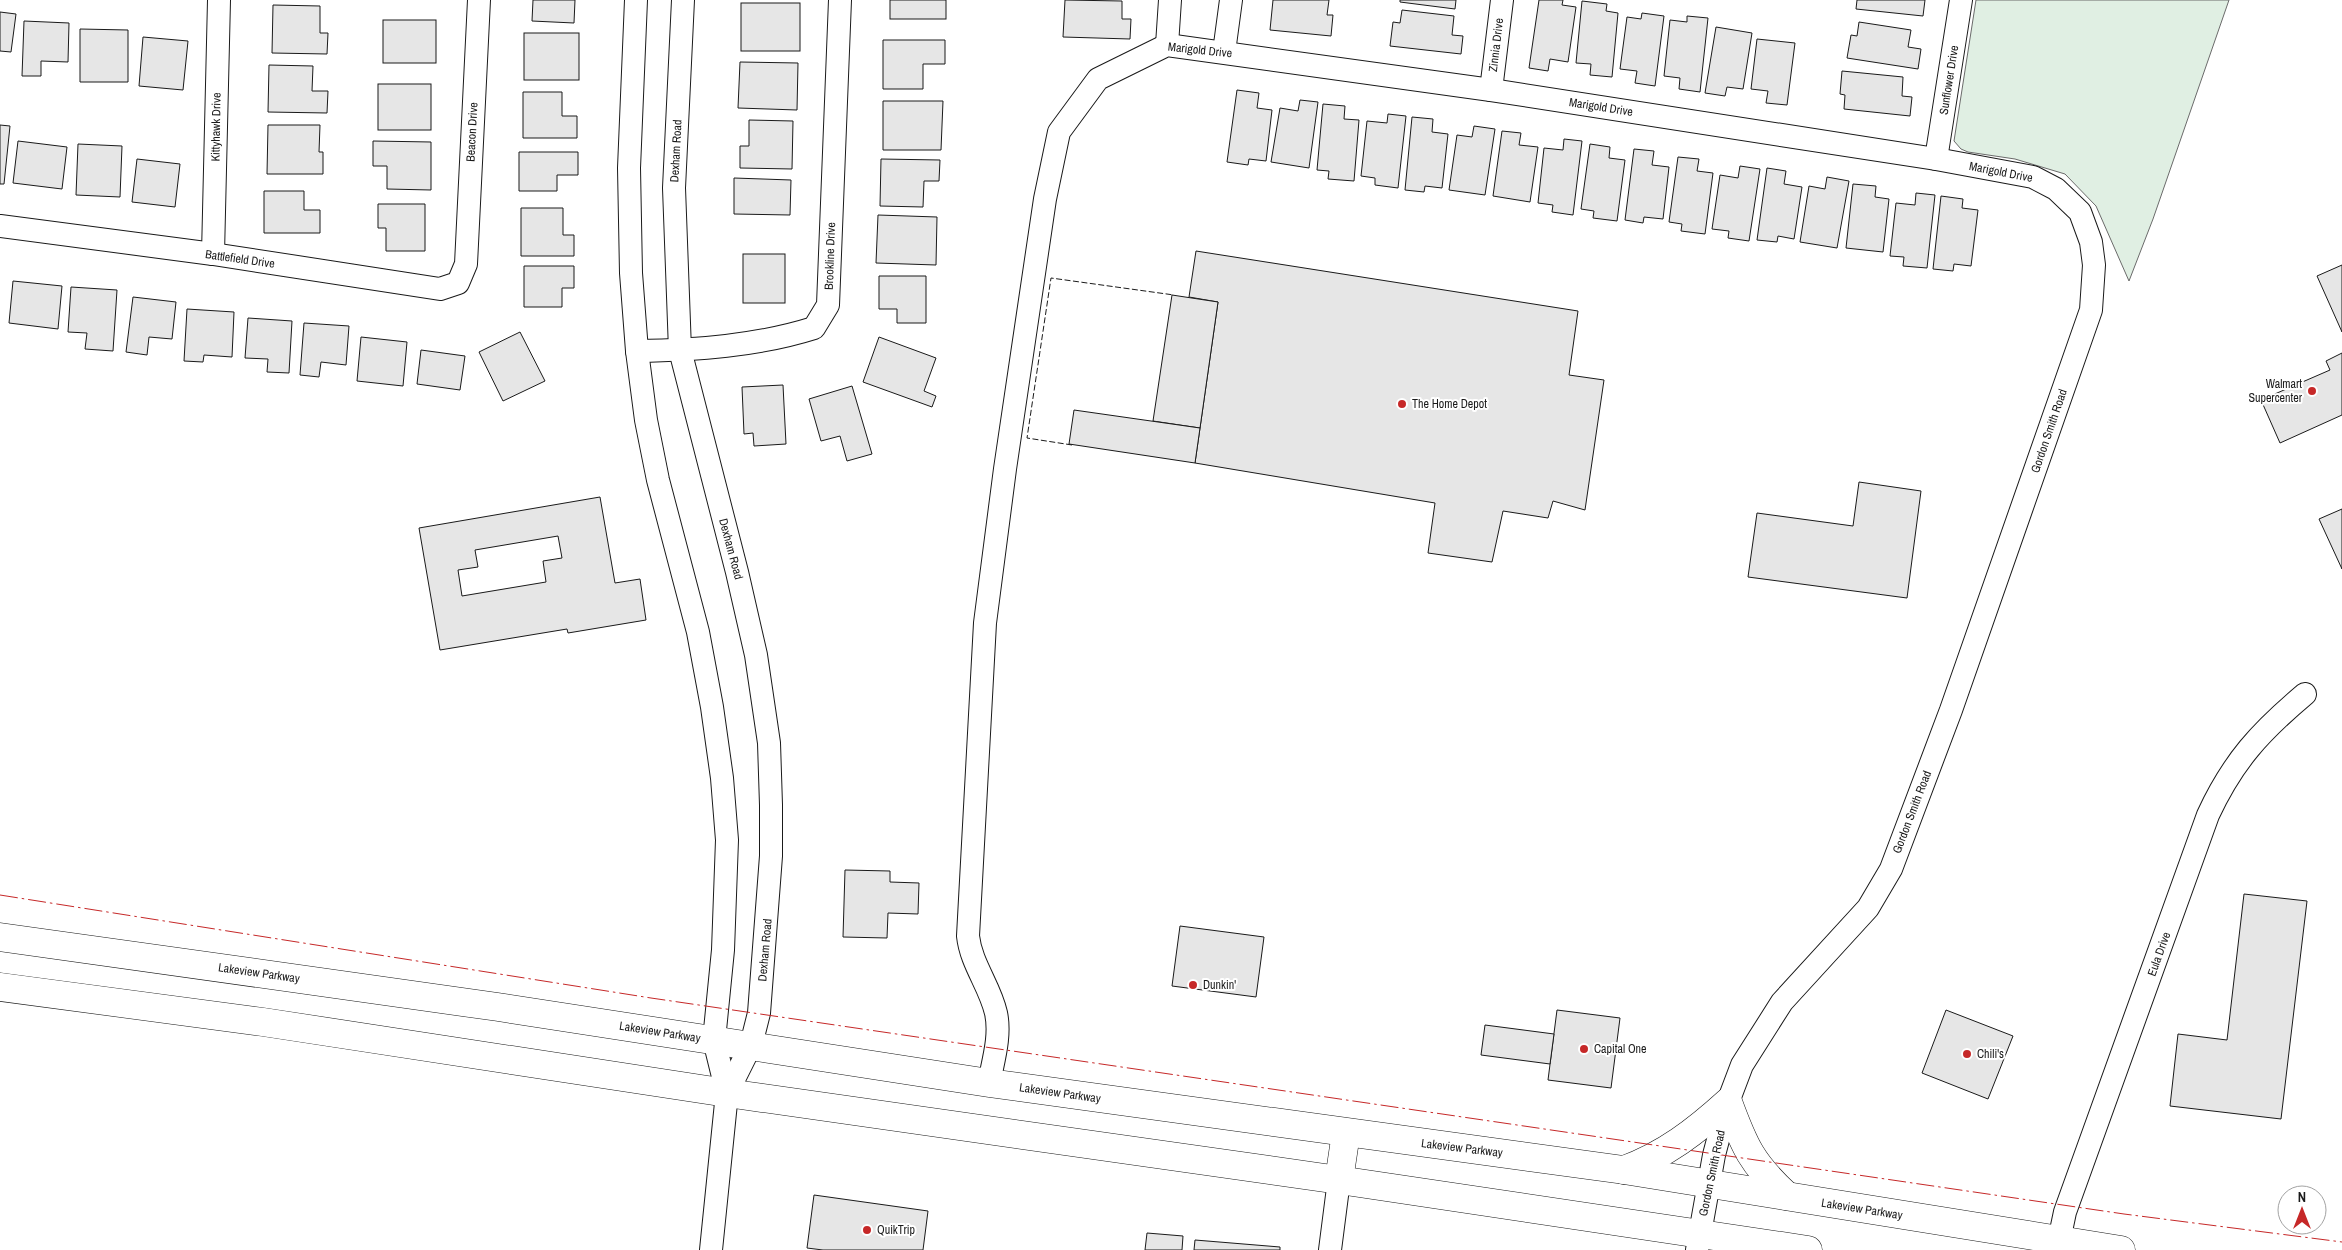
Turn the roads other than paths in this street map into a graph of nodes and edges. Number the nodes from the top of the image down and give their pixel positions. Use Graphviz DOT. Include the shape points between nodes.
graph roads {
  1 [pos="219,0"];
  2 [pos="479,0"];
  3 [pos="636,0"];
  4 [pos="683,0"];
  5 [pos="840,0"];
  6 [pos="1170,0"];
  7 [pos="1231,0"];
  8 [pos="1502,0"];
  9 [pos="1961,0"];
  10 [pos="1167,45"];
  11 [pos="1224,52"];
  12 [pos="1491,90"];
  13 [pos="1936,160"];
  14 [pos="0,226"];
  15 [pos="213,254"];
  16 [pos="466,264"];
  17 [pos="680,350"];
  18 [pos="637,351"];
  19 [pos="2074,360"];
  20 [pos="2305,694"];
  21 [pos="0,937"];
  22 [pos="0,987"];
  23 [pos="714,1040"];
  24 [pos="752,1045"];
  25 [pos="989,1083"];
  26 [pos="727,1093"];
  27 [pos="1728,1102"];
  28 [pos="1346,1133"];
  29 [pos="1624,1170"];
  30 [pos="1339,1180"];
  31 [pos="1708,1183"];
  32 [pos="1787,1196"];
  33 [pos="1698,1241"];
  34 [pos="2057,1245"];
  35 [pos="711,1250"];
  36 [pos="1330,1250"];
  37 [pos="1808,1250"];
  38 [pos="2121,1250"];
  1 -- 15 [label="street, Kittyhawk Drive"];
  2 -- 16 [label="street, Beacon Drive"];
  3 -- 18 [label="street, Dexham Road" via="629,168 630,273"];
  4 -- 17 [label="street, Dexham Road" via="674,188"];
  5 -- 17 [label="street, Brookline Drive" via="828,305 814,328 779,339"];
  6 -- 10 [label="street"];
  7 -- 11 [label="street"];
  8 -- 12 [label="street, Zinnia Drive"];
  9 -- 13 [label="street, Sunflower Drive"];
  10 -- 11 [label="street, Marigold Drive"];
  10 -- 25 [label="street, Marigold Drive" via="1098,79 1059,132 1045,199 984,633 968,936 970,950 996,1014 997,1040"];
  11 -- 12 [label="street, Marigold Drive"];
  12 -- 13 [label="street, Marigold Drive"];
  13 -- 19 [label="street, Marigold Drive" via="2033,177 2056,189 2080,212 2090,242 2094,282 2091,310"];
  14 -- 15 [label="street, Battlefield Drive"];
  15 -- 16 [label="street, Battlefield Drive" via="440,288 458,283"];
  17 -- 18 [label="street, Brookline Drive"];
  17 -- 24 [label="street, Dexham Road" via="738,572 756,655 769,743 771,856 759,1013"];
  18 -- 23 [label="street, Dexham Road" via="658,480 698,632 722,778 727,840 723,950"];
  19 -- 27 [label="street, Gordon Smith Road" via="1957,693 1891,869 1868,908 1782,1002 1742,1065"];
  20 -- 34 [label="street, Eula Drive" via="2260,734 2239,758 2219,790 2065,1212"];
  21 -- 23 [label="main road, Lakeview Parkway"];
  22 -- 26 [label="main road" via="264,1022"];
  23 -- 24 [label="main road, Lakeview Parkway"];
  23 -- 26 [label="street, Dexham Road"];
  24 -- 25 [label="main road, Lakeview Parkway"];
  24 -- 26 [label="street, Dexham Road"];
  25 -- 28 [label="main road, Lakeview Parkway"];
  26 -- 30 [label="main road"];
  26 -- 35 [label="street, Dexham Road"];
  27 -- 29 [label="main road" via="1700,1128 1671,1148 1652,1160"];
  27 -- 31 [label="street, Gordon Smith Road"];
  27 -- 32 [label="main road" via="1741,1138 1754,1161"];
  28 -- 29 [label="main road, Lakeview Parkway"];
  28 -- 30 [label="main road"];
  29 -- 31 [label="main road, Lakeview Parkway"];
  30 -- 33 [label="main road"];
  30 -- 36 [label="street"];
  31 -- 32 [label="main road, Lakeview Parkway"];
  31 -- 33 [label="street, Gordon Smith Road"];
  32 -- 34 [label="main road, Lakeview Parkway"];
  33 -- 37 [label="main road"];
  34 -- 38 [label="main road, Lakeview Parkway"];
}
